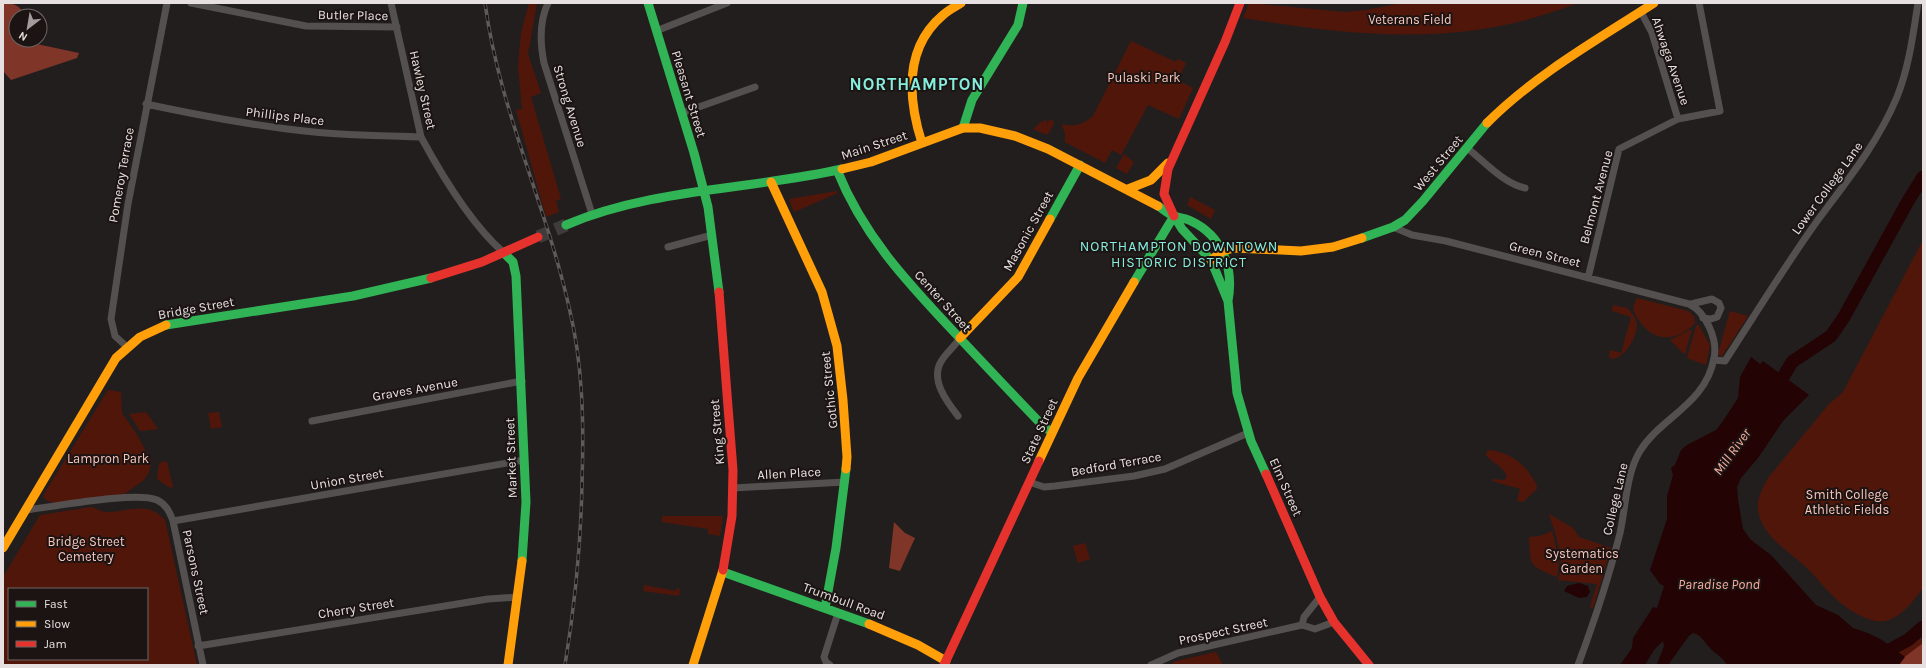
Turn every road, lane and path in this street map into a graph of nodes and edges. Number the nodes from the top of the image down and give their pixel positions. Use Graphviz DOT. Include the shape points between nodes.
graph roads {
  1 [pos="167,3"];
  2 [pos="191,3"];
  3 [pos="391,3"];
  4 [pos="548,3"];
  5 [pos="648,3"];
  6 [pos="727,3"];
  7 [pos="961,3"];
  8 [pos="1023,3"];
  9 [pos="1654,3"];
  10 [pos="1700,3"];
  11 [pos="1918,3"];
  12 [pos="1239,4"];
  13 [pos="1641,12"];
  14 [pos="397,27"];
  15 [pos="656,31"];
  16 [pos="755,87"];
  17 [pos="146,104"];
  18 [pos="682,113"];
  19 [pos="1678,119"];
  20 [pos="963,128"];
  21 [pos="422,137"];
  22 [pos="922,143"];
  23 [pos="1467,148"];
  24 [pos="1173,156"];
  25 [pos="1080,165"];
  26 [pos="837,170"];
  27 [pos="771,182"];
  28 [pos="1526,188"];
  29 [pos="1128,190"];
  30 [pos="705,192"];
  31 [pos="592,214"];
  32 [pos="1174,216"];
  33 [pos="566,225"];
  34 [pos="1393,227"];
  35 [pos="712,235"];
  36 [pos="538,237"];
  37 [pos="668,247"];
  38 [pos="1223,252"];
  39 [pos="504,253"];
  40 [pos="1210,260"];
  41 [pos="1588,278"];
  42 [pos="1228,301"];
  43 [pos="1691,304"];
  44 [pos="1703,318"];
  45 [pos="960,338"];
  46 [pos="127,347"];
  47 [pos="1714,360"];
  48 [pos="522,381"];
  49 [pos="958,416"];
  50 [pos="312,421"];
  51 [pos="1052,432"];
  52 [pos="1248,433"];
  53 [pos="524,460"];
  54 [pos="845,482"];
  55 [pos="1029,482"];
  56 [pos="733,488"];
  57 [pos="26,510"];
  58 [pos="173,521"];
  59 [pos="3,548"];
  60 [pos="723,572"];
  61 [pos="518,596"];
  62 [pos="1320,597"];
  63 [pos="825,608"];
  64 [pos="838,612"];
  65 [pos="1334,622"];
  66 [pos="1302,625"];
  67 [pos="198,646"];
  68 [pos="947,664"];
  69 [pos="203,665"];
  70 [pos="508,665"];
  71 [pos="692,665"];
  72 [pos="830,665"];
  73 [pos="1151,665"];
  74 [pos="1369,665"];
  75 [pos="1578,665"];
  1 -- 17 [label="street, Pomeroy Terrace"];
  2 -- 14 [label="street, Butler Place" via="306,26"];
  3 -- 14 [label="street, Hawley Street"];
  4 -- 31 [label="street, Strong Avenue" via="543,16 540,41 544,63"];
  5 -- 15 [label="main road, Pleasant Street"];
  6 -- 15 [label="street"];
  7 -- 22 [label="main road" via="938,19 924,34 913,62 913,116"];
  8 -- 20 [label="main road" via="1016,28 972,100"];
  9 -- 13 [label="main road, West Street"];
  10 -- 19 [label="street, Belmont Avenue" via="1720,111"];
  11 -- 47 [label="street, Lower College Lane" via="1903,80 1875,140 1859,166 1784,268 1725,361"];
  12 -- 24 [label="main road" via="1225,42"];
  13 -- 19 [label="street, Ahwaga Avenue" via="1652,33"];
  13 -- 23 [label="main road, West Street" via="1552,69 1520,93 1486,124"];
  14 -- 21 [label="street, Hawley Street"];
  15 -- 18 [label="main road, Pleasant Street"];
  16 -- 18 [label="street"];
  17 -- 21 [label="street, Phillips Place" via="229,121 288,129"];
  17 -- 46 [label="street, Pomeroy Terrace" via="111,319 115,336"];
  18 -- 30 [label="main road, Pleasant Street"];
  19 -- 41 [label="street, Belmont Avenue" via="1619,149"];
  20 -- 22 [label="main road, Main Street"];
  20 -- 25 [label="main road, Main Street" via="984,129 1015,137"];
  21 -- 39 [label="street, Hawley Street" via="458,198"];
  22 -- 26 [label="main road, Main Street" via="871,162"];
  23 -- 28 [label="street" via="1506,180 1518,187"];
  23 -- 34 [label="main road, West Street" via="1413,213"];
  24 -- 29 [label="main road" via="1152,181"];
  24 -- 32 [label="main road" via="1164,190"];
  25 -- 29 [label="main road, Main Street"];
  25 -- 45 [label="main road, Masonic Street" via="1018,277"];
  26 -- 27 [label="main road, Main Street"];
  26 -- 45 [label="main road, Center Street" via="843,188 875,241 925,303"];
  27 -- 30 [label="main road, Main Street"];
  27 -- 54 [label="main road, Gothic Street" via="822,292 837,346 846,431"];
  29 -- 32 [label="main road, Main Street"];
  30 -- 31 [label="main road, Main Street" via="628,204"];
  30 -- 35 [label="main road, King Street"];
  31 -- 33 [label="main road, Main Street"];
  32 -- 38 [label="main road, Main Street" via="1188,219 1201,228 1216,240"];
  32 -- 40 [label="main road, Main Street" via="1182,229"];
  32 -- 51 [label="main road, State Street" via="1088,359"];
  34 -- 38 [label="main road, West Street" via="1352,242 1321,248 1280,251 1234,248"];
  34 -- 41 [label="street, Green Street" via="1412,235 1446,241"];
  35 -- 37 [label="street"];
  35 -- 56 [label="main road, King Street"];
  36 -- 39 [label="main road"];
  38 -- 40 [label="main road, West Street"];
  38 -- 42 [label="main road, Elm Street" via="1230,274 1231,289"];
  39 -- 46 [label="main road, Bridge Street" via="463,269 378,291 168,324 146,333"];
  39 -- 48 [label="main road, Market Street" via="513,262 516,276"];
  40 -- 42 [label="main road, Elm Street"];
  41 -- 43 [label="street, Green Street"];
  42 -- 52 [label="main road, Elm Street" via="1237,393"];
  43 -- 44 [label="street"];
  43 -- 44 [label="street, Green Street" via="1712,299 1719,303 1721,308 1717,317"];
  44 -- 47 [label="street" via="1714,342"];
  45 -- 49 [label="street" via="938,369 941,391"];
  45 -- 51 [label="main road, Center Street" via="1044,427"];
  46 -- 57 [label="main road, Bridge Street" via="116,358"];
  47 -- 75 [label="street, College Lane" via="1698,392 1683,409 1648,439 1637,457 1632,469 1613,558"];
  48 -- 50 [label="street, Graves Avenue"];
  48 -- 53 [label="main road, Market Street"];
  51 -- 55 [label="main road, State Street"];
  52 -- 55 [label="street, Bedford Terrace" via="1174,465 1144,474 1044,487"];
  52 -- 62 [label="main road, Elm Street"];
  53 -- 58 [label="street, Union Street"];
  53 -- 61 [label="main road, Market Street" via="526,502"];
  54 -- 56 [label="street, Allen Place"];
  54 -- 63 [label="main road, Gothic Street"];
  55 -- 68 [label="main road, State Street"];
  56 -- 60 [label="main road, King Street" via="732,516"];
  57 -- 58 [label="street, Parsons Street" via="146,497 166,506"];
  57 -- 59 [label="main road, Bridge Street"];
  58 -- 67 [label="street, Parsons Street"];
  60 -- 63 [label="main road, Trumbull Road"];
  60 -- 71 [label="main road, King Street"];
  61 -- 67 [label="street, Cherry Street"];
  61 -- 70 [label="main road, Market Street"];
  62 -- 65 [label="main road, Elm Street"];
  62 -- 66 [label="street" via="1304,617"];
  63 -- 64 [label="main road, Trumbull Road"];
  64 -- 68 [label="main road, Trumbull Road" via="900,636"];
  64 -- 72 [label="street" via="824,657"];
  65 -- 66 [label="street, Prospect Street" via="1315,629"];
  65 -- 74 [label="main road, Elm Street"];
  66 -- 73 [label="street, Prospect Street" via="1178,653"];
  67 -- 69 [label="street, Parsons Street"];
}
